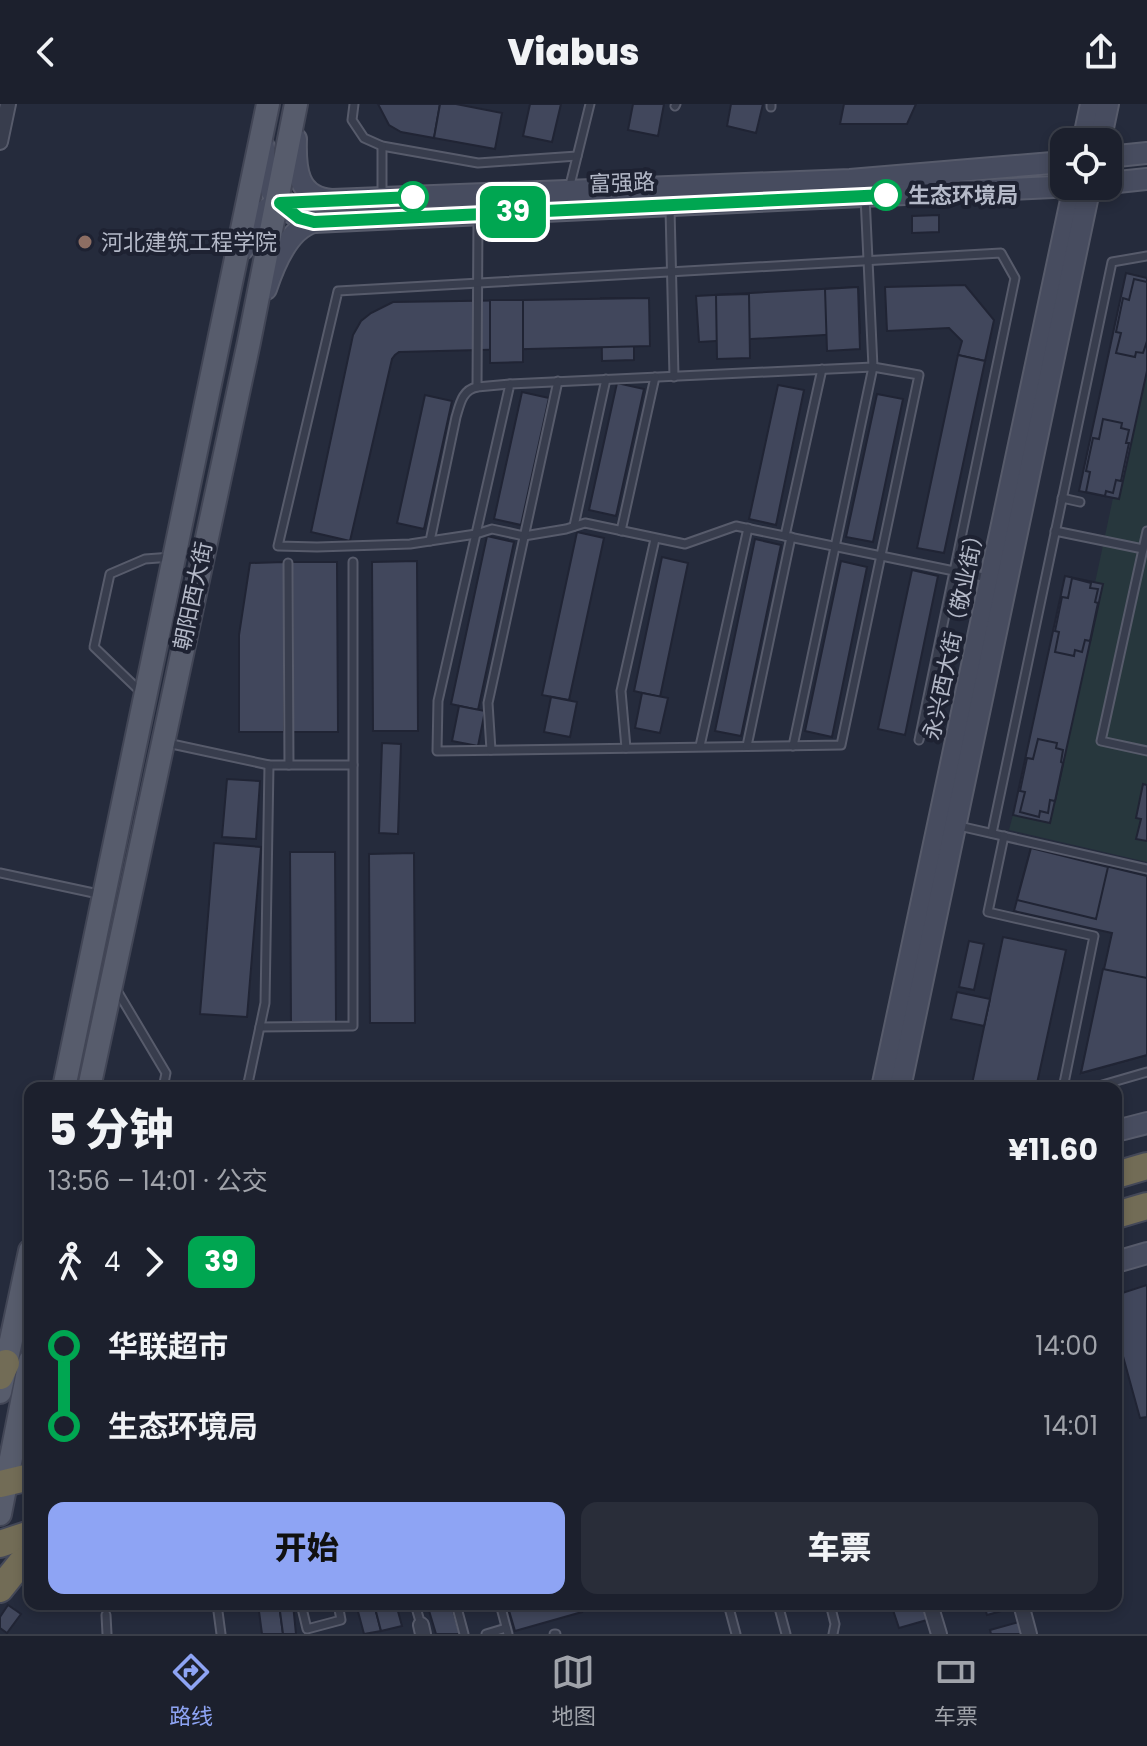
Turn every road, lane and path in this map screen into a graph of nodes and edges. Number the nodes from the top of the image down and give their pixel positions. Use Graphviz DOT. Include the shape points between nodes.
graph roads {
  1 [pos="8,104"];
  2 [pos="297,104"];
  3 [pos="354,104"];
  4 [pos="590,104"];
  5 [pos="1091,104"];
  6 [pos="1108,104"];
  7 [pos="267,109"];
  8 [pos="1086,128"];
  9 [pos="1103,128"];
  10 [pos="0,142"];
  11 [pos="382,146"];
  12 [pos="1147,153"];
  13 [pos="577,156"];
  14 [pos="1122,156"];
  15 [pos="1050,163"];
  16 [pos="1147,179"];
  17 [pos="1122,182"];
  18 [pos="1050,187"];
  19 [pos="568,192"];
  20 [pos="865,196"];
  21 [pos="382,198"];
  22 [pos="317,199"];
  23 [pos="1071,200"];
  24 [pos="1087,200"];
  25 [pos="279,202"];
  26 [pos="670,205"];
  27 [pos="478,213"];
  28 [pos="314,222"];
  29 [pos="1147,256"];
  30 [pos="868,259"];
  31 [pos="235,265"];
  32 [pos="671,274"];
  33 [pos="478,284"];
  34 [pos="249,342"];
  35 [pos="873,367"];
  36 [pos="822,369"];
  37 [pos="655,377"];
  38 [pos="674,377"];
  39 [pos="606,379"];
  40 [pos="558,381"];
  41 [pos="510,384"];
  42 [pos="477,387"];
  43 [pos="1062,498"];
  44 [pos="1080,502"];
  45 [pos="574,526"];
  46 [pos="748,528"];
  47 [pos="621,531"];
  48 [pos="1055,531"];
  49 [pos="1147,531"];
  50 [pos="476,534"];
  51 [pos="524,536"];
  52 [pos="788,536"];
  53 [pos="655,539"];
  54 [pos="430,541"];
  55 [pos="835,546"];
  56 [pos="1143,549"];
  57 [pos="881,555"];
  58 [pos="174,557"];
  59 [pos="353,562"];
  60 [pos="288,563"];
  61 [pos="955,571"];
  62 [pos="990,578"];
  63 [pos="145,697"];
  64 [pos="919,740"];
  65 [pos="161,742"];
  66 [pos="700,746"];
  67 [pos="747,746"];
  68 [pos="793,746"];
  69 [pos="626,748"];
  70 [pos="491,750"];
  71 [pos="1147,751"];
  72 [pos="269,765"];
  73 [pos="289,765"];
  74 [pos="353,765"];
  75 [pos="957,825"];
  76 [pos="992,833"];
  77 [pos="1004,836"];
  78 [pos="1147,869"];
  79 [pos="0,873"];
  80 [pos="105,895"];
  81 [pos="112,982"];
  82 [pos="260,1027"];
  83 [pos="1147,1072"];
  84 [pos="65,1082"];
  85 [pos="90,1082"];
  86 [pos="164,1082"];
  87 [pos="248,1082"];
  88 [pos="883,1082"];
  89 [pos="901,1082"];
  90 [pos="1064,1082"];
  91 [pos="1113,1082"];
  92 [pos="1147,1123"];
  93 [pos="1122,1129"];
  94 [pos="1147,1166"];
  95 [pos="1122,1173"];
  96 [pos="1147,1206"];
  97 [pos="1122,1213"];
  98 [pos="1147,1253"];
  99 [pos="1122,1260"];
  100 [pos="24,1284"];
  101 [pos="9,1365"];
  102 [pos="0,1392"];
  103 [pos="12,1481"];
  104 [pos="0,1514"];
  105 [pos="24,1536"];
  106 [pos="0,1544"];
  107 [pos="218,1610"];
  108 [pos="302,1610"];
  109 [pos="339,1610"];
  110 [pos="458,1610"];
  111 [pos="502,1610"];
  112 [pos="730,1610"];
  113 [pos="780,1610"];
  114 [pos="832,1610"];
  115 [pos="932,1610"];
  116 [pos="1023,1610"];
  117 [pos="106,1615"];
  118 [pos="507,1631"];
  119 [pos="107,1634"];
  120 [pos="221,1634"];
  121 [pos="464,1634"];
  122 [pos="486,1634"];
  123 [pos="736,1634"];
  124 [pos="786,1634"];
  125 [pos="833,1634"];
  126 [pos="939,1634"];
  127 [pos="1029,1634"];
  1 -- 10 [label="street"];
  2 -- 22 [label="main road" via="295,159 305,188"];
  2 -- 25 [label="main road, 朝阳西大街"];
  3 -- 11 [label="lane" via="352,120 364,138"];
  4 -- 13 [label="lane"];
  5 -- 8 [label="main road"];
  6 -- 9 [label="main road"];
  7 -- 25 [label="main road" via="264,172"];
  7 -- 31 [label="main road, 朝阳西大街"];
  11 -- 13 [label="lane" via="478,163"];
  11 -- 21 [label="lane"];
  12 -- 14 [label="main road"];
  13 -- 19 [label="lane"];
  15 -- 19 [label="main road, 富强路" via="850,180"];
  16 -- 17 [label="main road"];
  18 -- 20 [label="main road, 富强路"];
  19 -- 21 [label="main road, 富强路"];
  20 -- 26 [label="main road, 富强路"];
  20 -- 30 [label="lane"];
  21 -- 22 [label="main road, 富强路"];
  22 -- 25 [label="main road, 富强路"];
  23 -- 62 [label="main road, 永兴西大街（敬业街）"];
  24 -- 75 [label="main road, 永兴西大街（敬业街）"];
  25 -- 28 [label="main road"];
  25 -- 31 [label="main road" via="255,224"];
  25 -- 34 [label="main road, 朝阳西大街"];
  26 -- 27 [label="main road, 富强路"];
  26 -- 32 [label="lane"];
  27 -- 28 [label="main road, 富强路"];
  27 -- 33 [label="lane"];
  28 -- 34 [label="main road" via="300,228 272,271"];
  29 -- 43 [label="lane" via="1112,262"];
  30 -- 32 [label="lane"];
  30 -- 35 [label="lane"];
  30 -- 61 [label="lane" via="1001,253 1015,278"];
  31 -- 58 [label="main road, 朝阳西大街"];
  32 -- 33 [label="lane"];
  32 -- 38 [label="lane"];
  33 -- 42 [label="lane"];
  33 -- 54 [label="lane" via="338,291 278,546"];
  34 -- 65 [label="main road, 朝阳西大街"];
  35 -- 36 [label="lane"];
  35 -- 55 [label="lane"];
  35 -- 57 [label="lane" via="919,375"];
  36 -- 38 [label="lane"];
  36 -- 52 [label="lane"];
  37 -- 38 [label="lane"];
  37 -- 39 [label="lane"];
  37 -- 47 [label="lane"];
  39 -- 40 [label="lane"];
  39 -- 45 [label="lane"];
  40 -- 41 [label="lane"];
  40 -- 51 [label="lane"];
  41 -- 42 [label="lane"];
  41 -- 50 [label="lane"];
  42 -- 54 [label="lane" via="462,397"];
  43 -- 44 [label="lane"];
  43 -- 48 [label="lane"];
  45 -- 47 [label="lane" via="585,523"];
  45 -- 51 [label="lane"];
  46 -- 52 [label="lane"];
  46 -- 53 [label="lane" via="736,526 685,544"];
  46 -- 66 [label="lane"];
  47 -- 53 [label="lane"];
  48 -- 56 [label="lane"];
  48 -- 76 [label="lane"];
  49 -- 56 [label="lane"];
  50 -- 51 [label="lane" via="492,529"];
  50 -- 54 [label="lane"];
  50 -- 70 [label="lane" via="438,701 437,751"];
  51 -- 70 [label="lane" via="488,703"];
  52 -- 55 [label="lane"];
  52 -- 67 [label="lane"];
  53 -- 69 [label="lane" via="621,691"];
  55 -- 57 [label="lane"];
  55 -- 68 [label="lane"];
  56 -- 71 [label="lane" via="1101,741"];
  57 -- 61 [label="lane"];
  57 -- 68 [label="lane" via="841,745"];
  58 -- 63 [label="main road, 朝阳西大街"];
  58 -- 63 [label="lane" via="145,559 110,574 94,647"];
  59 -- 74 [label="lane"];
  60 -- 73 [label="lane"];
  61 -- 62 [label="lane"];
  61 -- 64 [label="lane"];
  62 -- 88 [label="main road, 永兴西大街（敬业街）"];
  63 -- 80 [label="main road, 朝阳西大街"];
  65 -- 72 [label="lane"];
  65 -- 81 [label="main road, 朝阳西大街"];
  66 -- 67 [label="lane"];
  66 -- 69 [label="lane"];
  67 -- 68 [label="lane"];
  69 -- 70 [label="lane"];
  72 -- 73 [label="lane"];
  72 -- 82 [label="lane" via="265,1003"];
  73 -- 74 [label="lane"];
  74 -- 82 [label="lane" via="353,1026"];
  75 -- 76 [label="lane"];
  75 -- 89 [label="main road, 永兴西大街（敬业街）"];
  76 -- 77 [label="lane"];
  77 -- 78 [label="lane"];
  77 -- 90 [label="lane" via="988,912 1094,936"];
  79 -- 80 [label="lane"];
  80 -- 84 [label="main road, 朝阳西大街"];
  81 -- 85 [label="main road, 朝阳西大街"];
  81 -- 86 [label="lane" via="166,1073"];
  82 -- 87 [label="lane"];
  83 -- 91 [label="lane"];
  92 -- 93 [label="main road"];
  94 -- 95 [label="highway"];
  96 -- 97 [label="highway"];
  98 -- 99 [label="main road"];
  100 -- 101 [label="main road"];
  101 -- 102 [label="main road"];
  101 -- 103 [label="main road"];
  103 -- 104 [label="main road"];
  105 -- 106 [label="highway"];
  107 -- 120 [label="lane"];
  108 -- 109 [label="lane" via="307,1629 341,1620"];
  110 -- 121 [label="lane"];
  111 -- 118 [label="lane"];
  112 -- 123 [label="lane"];
  113 -- 124 [label="lane"];
  114 -- 125 [label="lane"];
  115 -- 126 [label="street"];
  116 -- 127 [label="street"];
  117 -- 119 [label="lane"];
  118 -- 122 [label="lane"];
}
